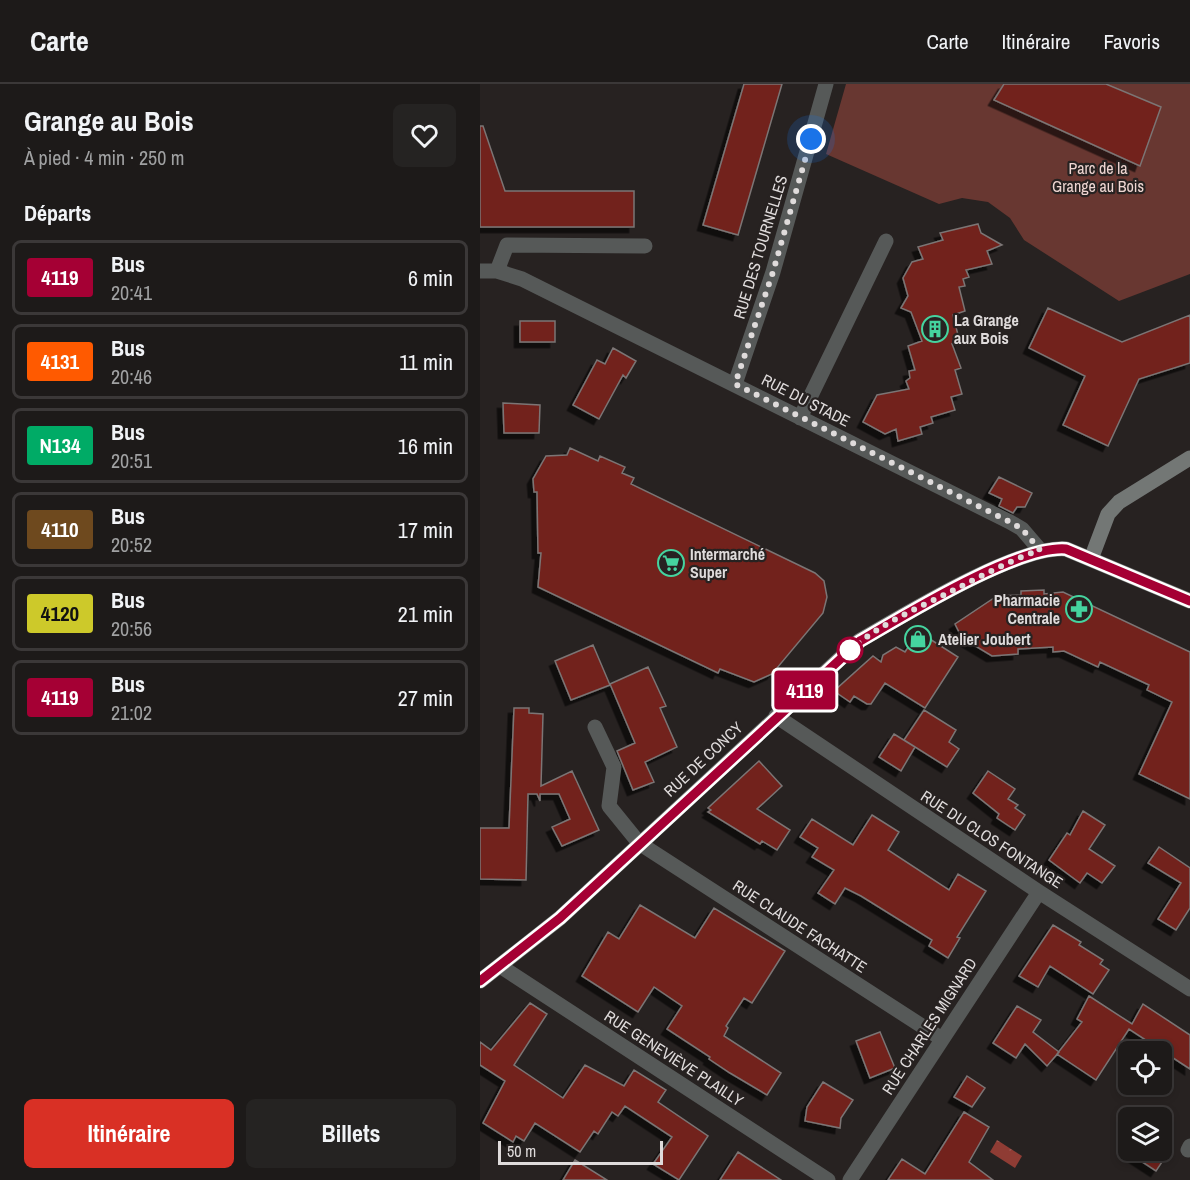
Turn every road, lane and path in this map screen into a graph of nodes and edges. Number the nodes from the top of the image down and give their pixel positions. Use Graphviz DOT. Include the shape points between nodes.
graph roads {
  1 [pos="826,84"];
  2 [pos="886,241"];
  3 [pos="645,246"];
  4 [pos="480,271"];
  5 [pos="496,271"];
  6 [pos="735,384"];
  7 [pos="800,418"];
  8 [pos="1190,458"];
  9 [pos="1040,550"];
  10 [pos="1091,559"];
  11 [pos="1190,602"];
  12 [pos="776,716"];
  13 [pos="595,727"];
  14 [pos="639,843"];
  15 [pos="1039,892"];
  16 [pos="500,966"];
  17 [pos="480,981"];
  18 [pos="1190,989"];
  19 [pos="942,1039"];
  20 [pos="828,1180"];
  21 [pos="850,1180"];
  1 -- 6 [label="street, RUE DES TOURNELLES" via="773,272"];
  2 -- 7 [label="street"];
  3 -- 5 [label="street" via="507,245"];
  4 -- 5 [label="street, RUE DU STADE"];
  5 -- 6 [label="street, RUE DU STADE" via="522,279"];
  6 -- 7 [label="street, RUE DU STADE"];
  7 -- 9 [label="street, RUE DU STADE" via="1016,525"];
  8 -- 10 [label="street" via="1113,508"];
  9 -- 10 [label="street, RUE DE CONCY" via="1066,549"];
  9 -- 12 [label="street, RUE DE CONCY" via="1011,561 860,641"];
  10 -- 11 [label="street"];
  12 -- 14 [label="street, RUE DE CONCY"];
  12 -- 15 [label="street, RUE DU CLOS FONTANGE"];
  13 -- 14 [label="street, RUE CLAUDE FACHATTE" via="614,767 609,806"];
  14 -- 16 [label="street, RUE DE CONCY" via="560,918"];
  14 -- 19 [label="street, RUE CLAUDE FACHATTE"];
  15 -- 18 [label="street, RUE DU CLOS FONTANGE"];
  15 -- 19 [label="street, RUE CHARLES MIGNARD"];
  16 -- 17 [label="street, RUE DE CONCY"];
  16 -- 20 [label="street, RUE GENEVIÈVE PLAILLY"];
  19 -- 21 [label="street, RUE CHARLES MIGNARD"];
}
